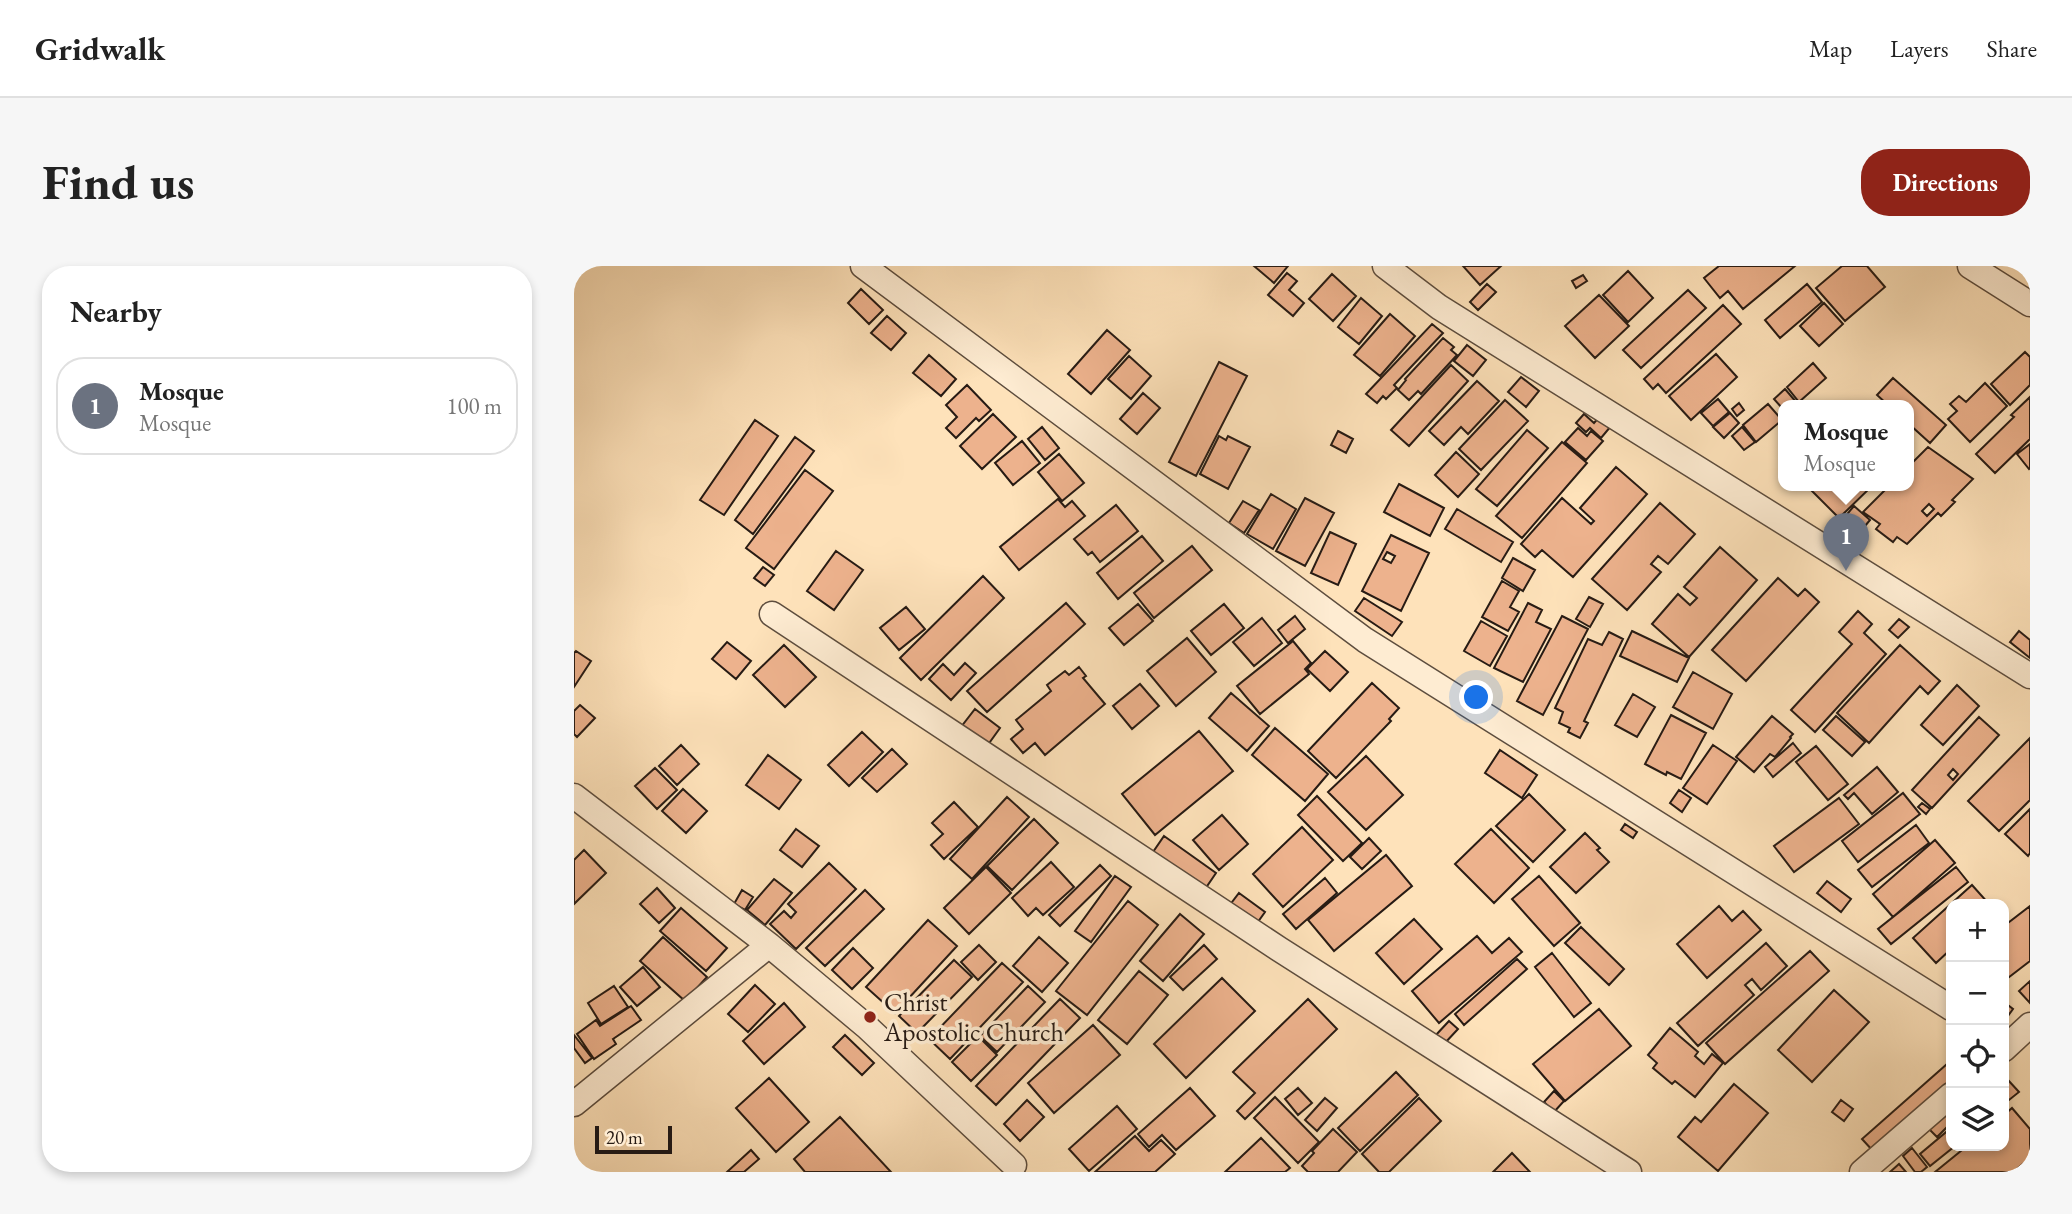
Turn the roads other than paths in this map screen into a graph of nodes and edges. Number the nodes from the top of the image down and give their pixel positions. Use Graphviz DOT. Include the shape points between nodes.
graph roads {
  1 [pos="863,266"];
  2 [pos="1385,266"];
  3 [pos="1970,266"];
  4 [pos="2030,304"];
  5 [pos="772,614"];
  6 [pos="2030,676"];
  7 [pos="574,796"];
  8 [pos="769,945"];
  9 [pos="1946,1005"];
  10 [pos="2030,1025"];
  11 [pos="2012,1048"];
  12 [pos="1946,1098"];
  13 [pos="574,1104"];
  14 [pos="1014,1170"];
  15 [pos="1629,1172"];
  16 [pos="1863,1172"];
  1 -- 9 [label="street" via="1365,640"];
  2 -- 6 [label="street" via="1439,307"];
  3 -- 4 [label="street"];
  5 -- 15 [label="street" via="1279,949"];
  7 -- 8 [label="street"];
  8 -- 13 [label="street"];
  8 -- 14 [label="street" via="867,1027"];
  10 -- 11 [label="street"];
  12 -- 16 [label="street"];
}
